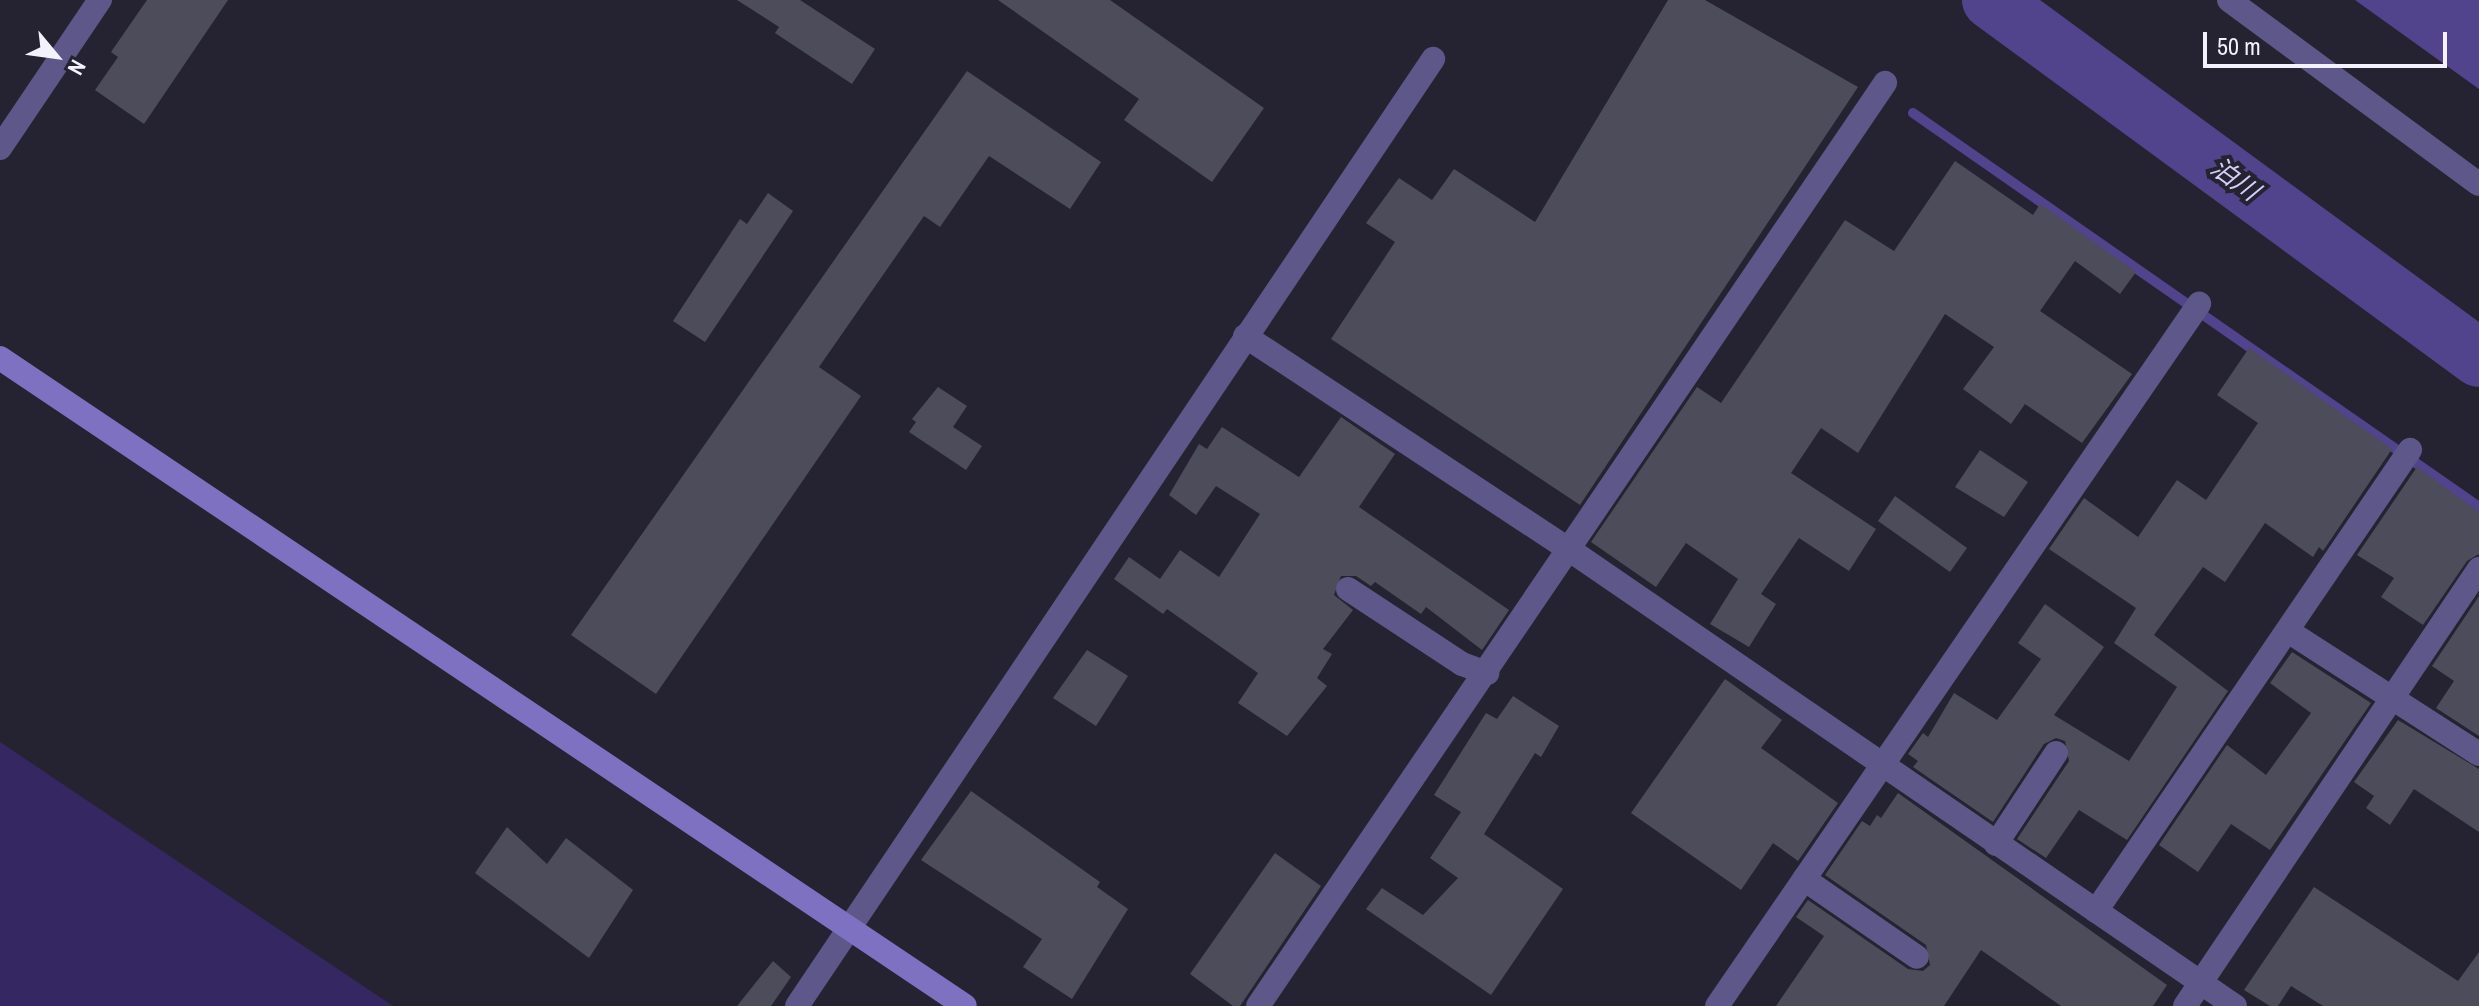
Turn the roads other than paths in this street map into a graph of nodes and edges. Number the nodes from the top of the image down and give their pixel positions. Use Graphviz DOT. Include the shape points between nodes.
graph roads {
  1 [pos="100,0"];
  2 [pos="2229,0"];
  3 [pos="1433,59"];
  4 [pos="1885,83"];
  5 [pos="0,148"];
  6 [pos="2479,184"];
  7 [pos="2199,304"];
  8 [pos="1245,336"];
  9 [pos="0,358"];
  10 [pos="2410,450"];
  11 [pos="1567,548"];
  12 [pos="2479,569"];
  13 [pos="1348,589"];
  14 [pos="2288,631"];
  15 [pos="1487,673"];
  16 [pos="2393,698"];
  17 [pos="2056,753"];
  18 [pos="2479,754"];
  19 [pos="1882,767"];
  20 [pos="1996,844"];
  21 [pos="1804,879"];
  22 [pos="2096,911"];
  23 [pos="849,931"];
  24 [pos="1917,957"];
  25 [pos="2200,983"];
  26 [pos="797,1006"];
  27 [pos="965,1006"];
  28 [pos="1258,1006"];
  29 [pos="1717,1006"];
  30 [pos="2185,1006"];
  31 [pos="2235,1006"];
  1 -- 5 [label="street"];
  2 -- 6 [label="street"];
  3 -- 8 [label="street"];
  4 -- 11 [label="street"];
  7 -- 19 [label="street"];
  8 -- 11 [label="street"];
  8 -- 23 [label="street"];
  9 -- 23 [label="street"];
  10 -- 14 [label="street"];
  11 -- 15 [label="street" via="1559,568"];
  11 -- 19 [label="street"];
  12 -- 16 [label="street"];
  13 -- 15 [label="street" via="1462,664"];
  14 -- 16 [label="street"];
  14 -- 22 [label="street"];
  15 -- 28 [label="street"];
  16 -- 18 [label="street"];
  16 -- 25 [label="street"];
  17 -- 20 [label="street"];
  19 -- 20 [label="street"];
  19 -- 21 [label="street"];
  20 -- 22 [label="street"];
  21 -- 24 [label="street"];
  21 -- 29 [label="street"];
  22 -- 25 [label="street"];
  23 -- 26 [label="street"];
  23 -- 27 [label="street"];
  25 -- 30 [label="street"];
  25 -- 31 [label="street"];
}
